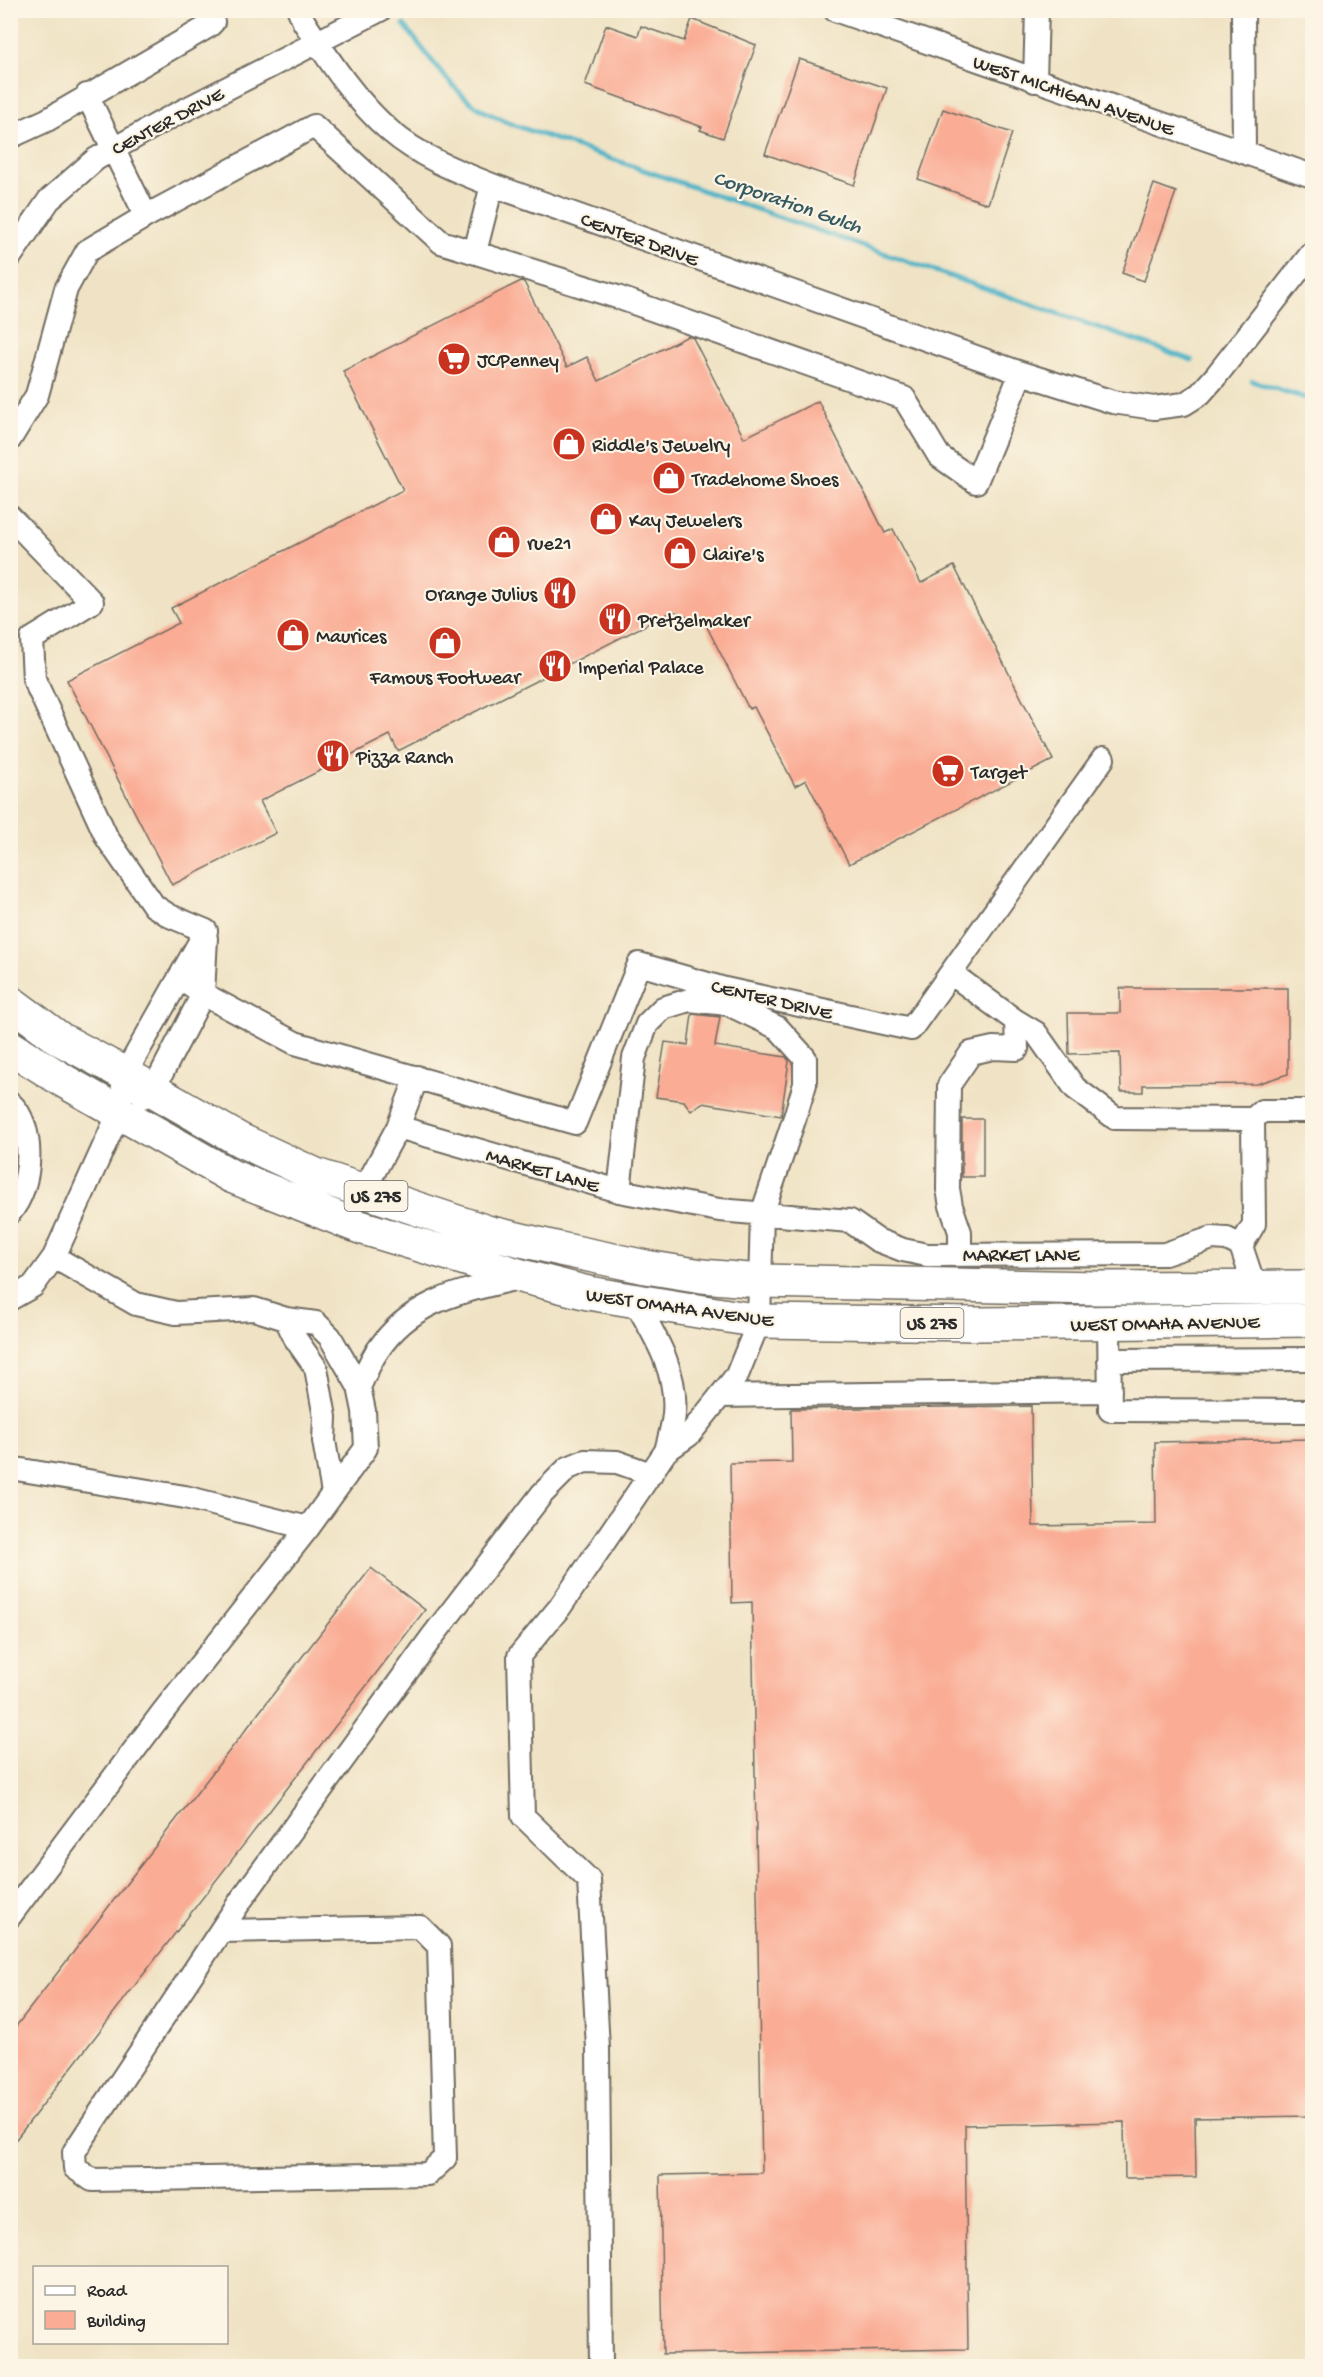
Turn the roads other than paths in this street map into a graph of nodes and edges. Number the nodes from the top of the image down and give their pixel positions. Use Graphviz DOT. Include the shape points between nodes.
graph roads {
  1 [pos="209,10"];
  2 [pos="298,10"];
  3 [pos="380,10"];
  4 [pos="1037,10"];
  5 [pos="1243,10"];
  6 [pos="846,13"];
  7 [pos="317,42"];
  8 [pos="1035,81"];
  9 [pos="87,95"];
  10 [pos="10,137"];
  11 [pos="113,149"];
  12 [pos="1244,152"];
  13 [pos="1312,176"];
  14 [pos="492,185"];
  15 [pos="146,216"];
  16 [pos="475,252"];
  17 [pos="1312,253"];
  18 [pos="10,257"];
  19 [pos="1021,373"];
  20 [pos="10,439"];
  21 [pos="10,517"];
  22 [pos="1103,759"];
  23 [pos="206,931"];
  24 [pos="951,974"];
  25 [pos="179,978"];
  26 [pos="203,994"];
  27 [pos="10,1002"];
  28 [pos="1016,1022"];
  29 [pos="10,1047"];
  30 [pos="125,1074"];
  31 [pos="417,1077"];
  32 [pos="153,1090"];
  33 [pos="10,1103"];
  34 [pos="1312,1111"];
  35 [pos="119,1113"];
  36 [pos="1253,1119"];
  37 [pos="398,1127"];
  38 [pos="619,1191"];
  39 [pos="363,1192"];
  40 [pos="10,1212"];
  41 [pos="762,1214"];
  42 [pos="1241,1246"];
  43 [pos="960,1254"];
  44 [pos="54,1257"];
  45 [pos="525,1277"];
  46 [pos="761,1281"];
  47 [pos="1312,1287"];
  48 [pos="1250,1288"];
  49 [pos="10,1299"];
  50 [pos="635,1301"];
  51 [pos="286,1319"];
  52 [pos="1312,1320"];
  53 [pos="759,1321"];
  54 [pos="1109,1324"];
  55 [pos="1312,1359"];
  56 [pos="1109,1360"];
  57 [pos="359,1387"];
  58 [pos="1110,1391"];
  59 [pos="720,1396"];
  60 [pos="1312,1411"];
  61 [pos="666,1451"];
  62 [pos="10,1468"];
  63 [pos="651,1474"];
  64 [pos="333,1493"];
  65 [pos="308,1528"];
  66 [pos="10,1916"];
  67 [pos="221,1931"];
  68 [pos="601,2367"];
  1 -- 9 [label="street" via="213,22 209,26"];
  2 -- 7 [label="street"];
  3 -- 7 [label="street"];
  4 -- 8 [label="street"];
  5 -- 12 [label="street"];
  6 -- 8 [label="street, WEST MICHIGAN AVENUE"];
  7 -- 11 [label="street, CENTER DRIVE"];
  7 -- 14 [label="street, CENTER DRIVE" via="352,92 390,132 427,157"];
  8 -- 12 [label="street, WEST MICHIGAN AVENUE"];
  9 -- 10 [label="street"];
  9 -- 11 [label="street"];
  11 -- 15 [label="street"];
  11 -- 18 [label="street, CENTER DRIVE" via="49,200"];
  12 -- 13 [label="street, WEST MICHIGAN AVENUE"];
  14 -- 16 [label="street"];
  14 -- 19 [label="street, CENTER DRIVE"];
  15 -- 16 [label="street" via="314,126 441,242"];
  15 -- 20 [label="street" via="87,251 66,289 37,395"];
  16 -- 19 [label="street" via="617,297 904,398 939,456 976,482"];
  17 -- 19 [label="street, CENTER DRIVE" via="1216,376 1200,394 1184,404 1154,408 1113,402"];
  21 -- 23 [label="street" via="92,602 32,639 34,679 107,838 154,906"];
  22 -- 24 [label="street, CENTER DRIVE"];
  23 -- 25 [label="street"];
  23 -- 26 [label="street"];
  24 -- 28 [label="street"];
  24 -- 31 [label="street, CENTER DRIVE" via="911,1029 725,989 639,964 575,1123"];
  25 -- 26 [label="street"];
  25 -- 30 [label="street"];
  26 -- 31 [label="street" via="295,1043"];
  26 -- 32 [label="street"];
  27 -- 30 [label="highway, US 275" via="60,1039"];
  28 -- 36 [label="street" via="1036,1033 1076,1088 1115,1118"];
  28 -- 43 [label="street" via="1017,1049 993,1048 971,1053 949,1085 948,1189 960,1232"];
  29 -- 35 [label="highway, US 275"];
  30 -- 32 [label="highway, WEST OMAHA AVENUE / US 275"];
  30 -- 35 [label="street"];
  31 -- 37 [label="street"];
  32 -- 35 [label="street"];
  32 -- 39 [label="highway, WEST OMAHA AVENUE / US 275" via="240,1140"];
  33 -- 40 [label="street" via="19,1111 26,1128 27,1179"];
  34 -- 36 [label="street" via="1262,1112"];
  35 -- 44 [label="street"];
  35 -- 45 [label="highway, WEST OMAHA AVENUE / US 275" via="231,1176 360,1227"];
  36 -- 42 [label="street" via="1254,1224"];
  37 -- 38 [label="street, MARKET LANE"];
  37 -- 39 [label="street"];
  38 -- 41 [label="street, MARKET LANE"];
  38 -- 41 [label="street" via="634,1058 647,1024 663,1008 689,1000 728,1004 778,1028 805,1058 802,1095"];
  39 -- 46 [label="highway, WEST OMAHA AVENUE / US 275" via="487,1232 560,1249 646,1268"];
  41 -- 43 [label="street, MARKET LANE" via="850,1221 877,1240 903,1250 927,1255"];
  41 -- 46 [label="street"];
  42 -- 43 [label="street, MARKET LANE" via="1227,1239 1212,1238 1165,1254"];
  42 -- 48 [label="street" via="1250,1273"];
  44 -- 49 [label="street" via="33,1286"];
  44 -- 51 [label="street" via="136,1304 176,1312 254,1310"];
  45 -- 50 [label="highway, WEST OMAHA AVENUE / US 275"];
  45 -- 57 [label="street" via="428,1303 398,1327 378,1350"];
  46 -- 48 [label="highway, WEST OMAHA AVENUE / US 275"];
  46 -- 53 [label="street"];
  47 -- 48 [label="highway, WEST OMAHA AVENUE / US 275"];
  50 -- 53 [label="highway, WEST OMAHA AVENUE / US 275"];
  50 -- 61 [label="street" via="659,1341 673,1378 674,1413"];
  51 -- 57 [label="street" via="316,1323 330,1337"];
  51 -- 64 [label="street" via="316,1368"];
  52 -- 54 [label="highway, WEST OMAHA AVENUE / US 275"];
  53 -- 54 [label="highway, WEST OMAHA AVENUE / US 275"];
  53 -- 59 [label="street" via="737,1375"];
  54 -- 56 [label="street"];
  55 -- 56 [label="street"];
  56 -- 58 [label="street"];
  57 -- 64 [label="street" via="366,1449"];
  58 -- 59 [label="street"];
  58 -- 60 [label="street" via="1110,1410"];
  59 -- 61 [label="street" via="689,1435"];
  61 -- 63 [label="street"];
  62 -- 65 [label="street" via="185,1497"];
  63 -- 67 [label="street" via="617,1462 585,1461 568,1468 542,1494 432,1637"];
  63 -- 68 [label="street" via="560,1607 519,1656 523,1816 589,1880 598,2049"];
  64 -- 65 [label="street"];
  65 -- 66 [label="street" via="162,1713"];
  67 -- 67 [label="street" via="74,2152 75,2168 92,2180 428,2174 445,2158 440,1946 420,1927"];
}
